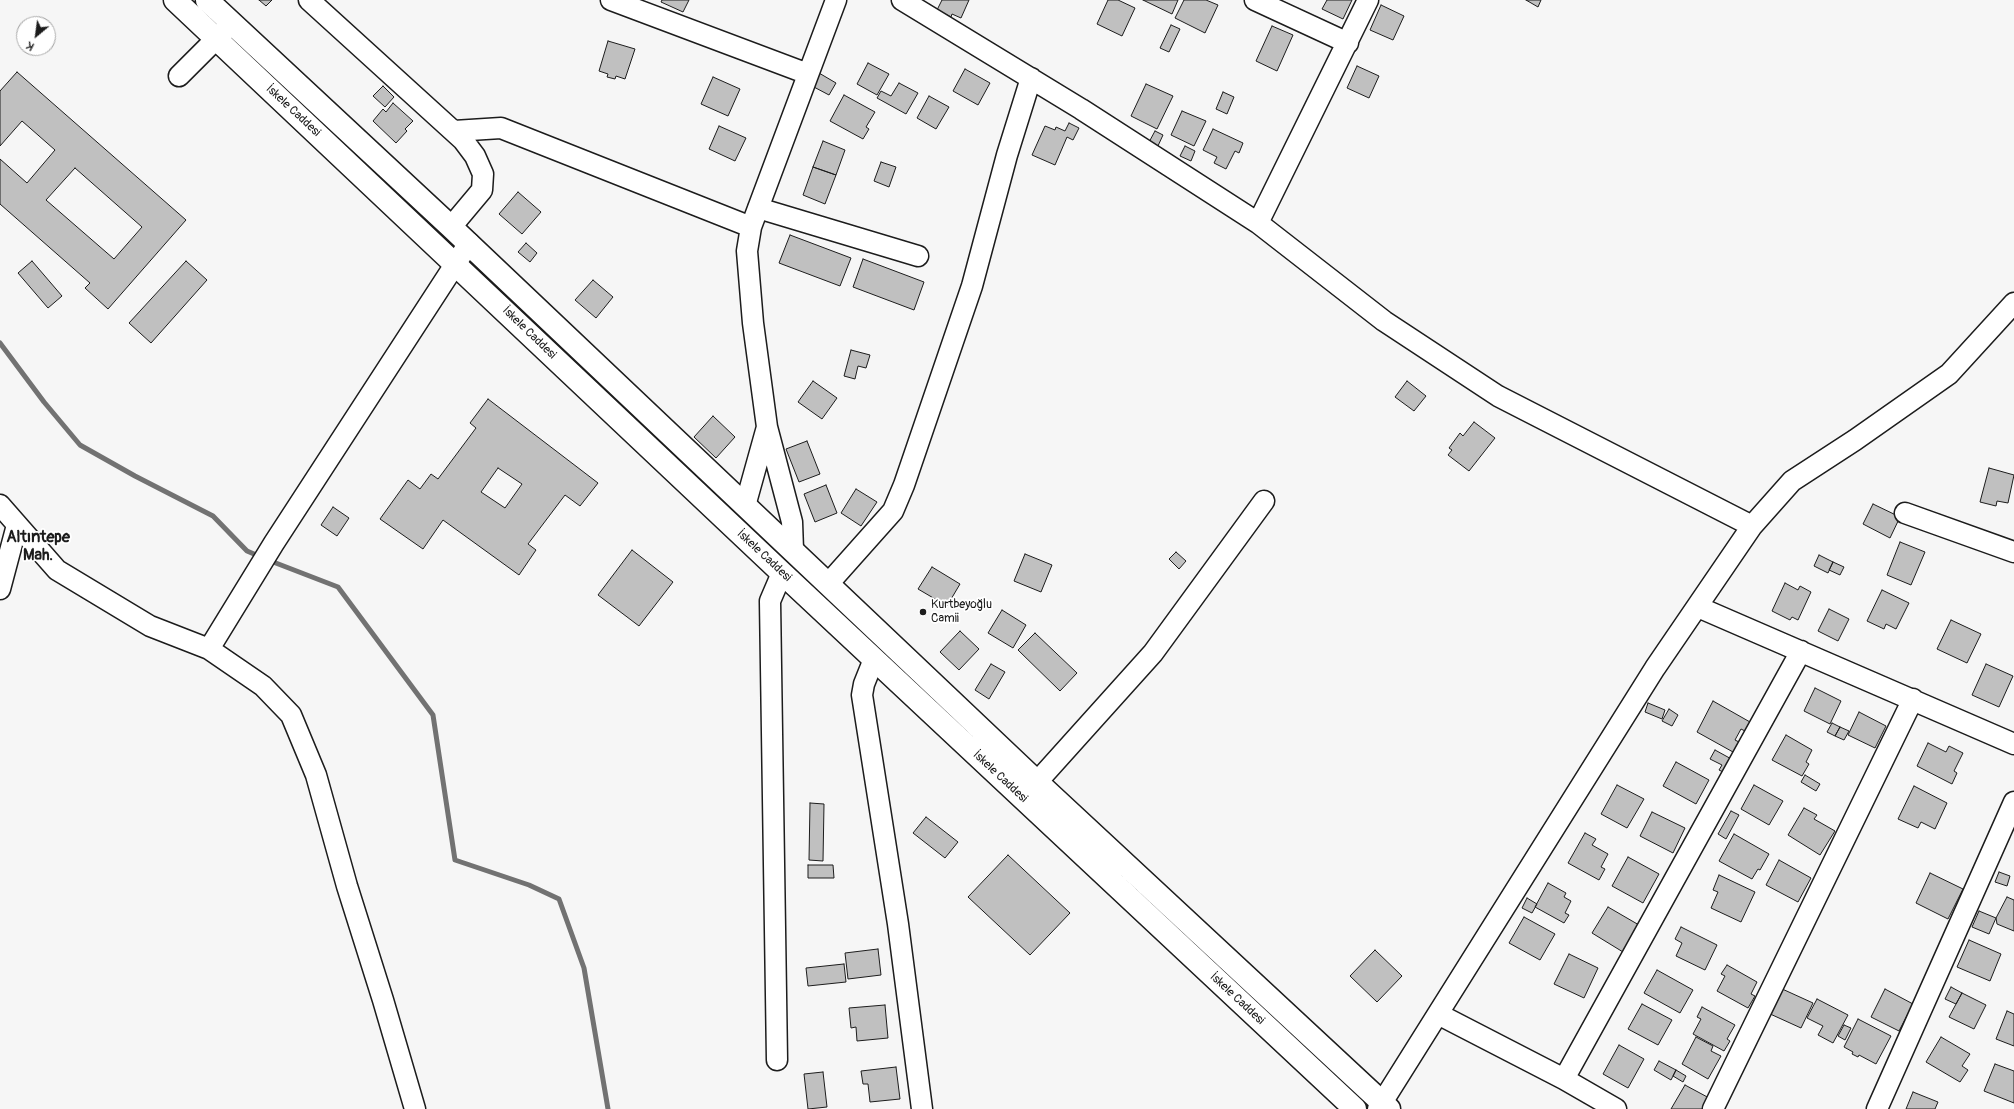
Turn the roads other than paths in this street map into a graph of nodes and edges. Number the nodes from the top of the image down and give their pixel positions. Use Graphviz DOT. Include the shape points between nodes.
graph roads {
  1 [pos="175,0"];
  2 [pos="207,0"];
  3 [pos="309,0"];
  4 [pos="611,0"];
  5 [pos="836,0"];
  6 [pos="902,0"];
  7 [pos="1255,0"];
  8 [pos="1368,0"];
  9 [pos="232,24"];
  10 [pos="217,39"];
  11 [pos="1348,43"];
  12 [pos="808,74"];
  13 [pos="179,76"];
  14 [pos="1031,78"];
  15 [pos="454,132"];
  16 [pos="758,208"];
  17 [pos="1258,223"];
  18 [pos="451,227"];
  19 [pos="751,227"];
  20 [pos="469,244"];
  21 [pos="918,256"];
  22 [pos="456,264"];
  23 [pos="2014,303"];
  24 [pos="767,427"];
  25 [pos="1264,501"];
  26 [pos="0,505"];
  27 [pos="745,506"];
  28 [pos="1906,513"];
  29 [pos="17,525"];
  30 [pos="1752,526"];
  31 [pos="793,550"];
  32 [pos="2014,552"];
  33 [pos="782,573"];
  34 [pos="828,584"];
  35 [pos="0,588"];
  36 [pos="1698,607"];
  37 [pos="209,649"];
  38 [pos="1801,651"];
  39 [pos="874,659"];
  40 [pos="1913,699"];
  41 [pos="2014,744"];
  42 [pos="1037,782"];
  43 [pos="2014,802"];
  44 [pos="1438,1014"];
  45 [pos="777,1060"];
  46 [pos="1564,1079"];
  47 [pos="1383,1107"];
  48 [pos="415,1109"];
  49 [pos="922,1109"];
  50 [pos="1355,1109"];
  51 [pos="1616,1109"];
  52 [pos="1713,1109"];
  53 [pos="1876,1109"];
  1 -- 10 [label="main road, İskele Caddesi"];
  2 -- 9 [label="main road"];
  3 -- 15 [label="street"];
  4 -- 12 [label="street"];
  5 -- 12 [label="street"];
  6 -- 14 [label="street"];
  7 -- 11 [label="street"];
  8 -- 11 [label="street"];
  9 -- 10 [label="street"];
  9 -- 18 [label="main road"];
  10 -- 13 [label="street"];
  10 -- 22 [label="main road, İskele Caddesi"];
  11 -- 17 [label="street"];
  12 -- 16 [label="street"];
  14 -- 17 [label="street"];
  14 -- 34 [label="street" via="1007,155 972,286 904,485 893,511"];
  15 -- 18 [label="street" via="475,156 483,174 482,190"];
  15 -- 19 [label="street" via="501,128"];
  16 -- 19 [label="street"];
  16 -- 21 [label="street"];
  17 -- 30 [label="street" via="1384,321 1498,396"];
  18 -- 20 [label="main road"];
  19 -- 24 [label="street" via="747,258"];
  20 -- 22 [label="street"];
  20 -- 27 [label="main road"];
  22 -- 33 [label="main road, İskele Caddesi"];
  22 -- 37 [label="street" via="274,543"];
  23 -- 30 [label="street" via="1949,374 1855,440 1792,480"];
  24 -- 27 [label="street"];
  24 -- 31 [label="street" via="792,522"];
  25 -- 42 [label="street" via="1153,653"];
  26 -- 29 [label="street"];
  27 -- 31 [label="main road"];
  28 -- 32 [label="street"];
  29 -- 35 [label="street"];
  29 -- 37 [label="street" via="57,570 150,626"];
  30 -- 36 [label="street"];
  31 -- 34 [label="main road"];
  33 -- 39 [label="main road, İskele Caddesi"];
  33 -- 45 [label="street" via="770,601"];
  34 -- 42 [label="main road"];
  36 -- 38 [label="street"];
  36 -- 44 [label="street" via="1655,668"];
  37 -- 48 [label="street" via="263,686 291,715 316,776"];
  38 -- 40 [label="street"];
  38 -- 46 [label="street"];
  39 -- 49 [label="street" via="862,695 898,924"];
  39 -- 50 [label="main road, İskele Caddesi"];
  40 -- 41 [label="street"];
  40 -- 52 [label="street"];
  42 -- 47 [label="main road"];
  43 -- 53 [label="street"];
  44 -- 46 [label="street"];
  44 -- 47 [label="street"];
  46 -- 51 [label="street"];
}
